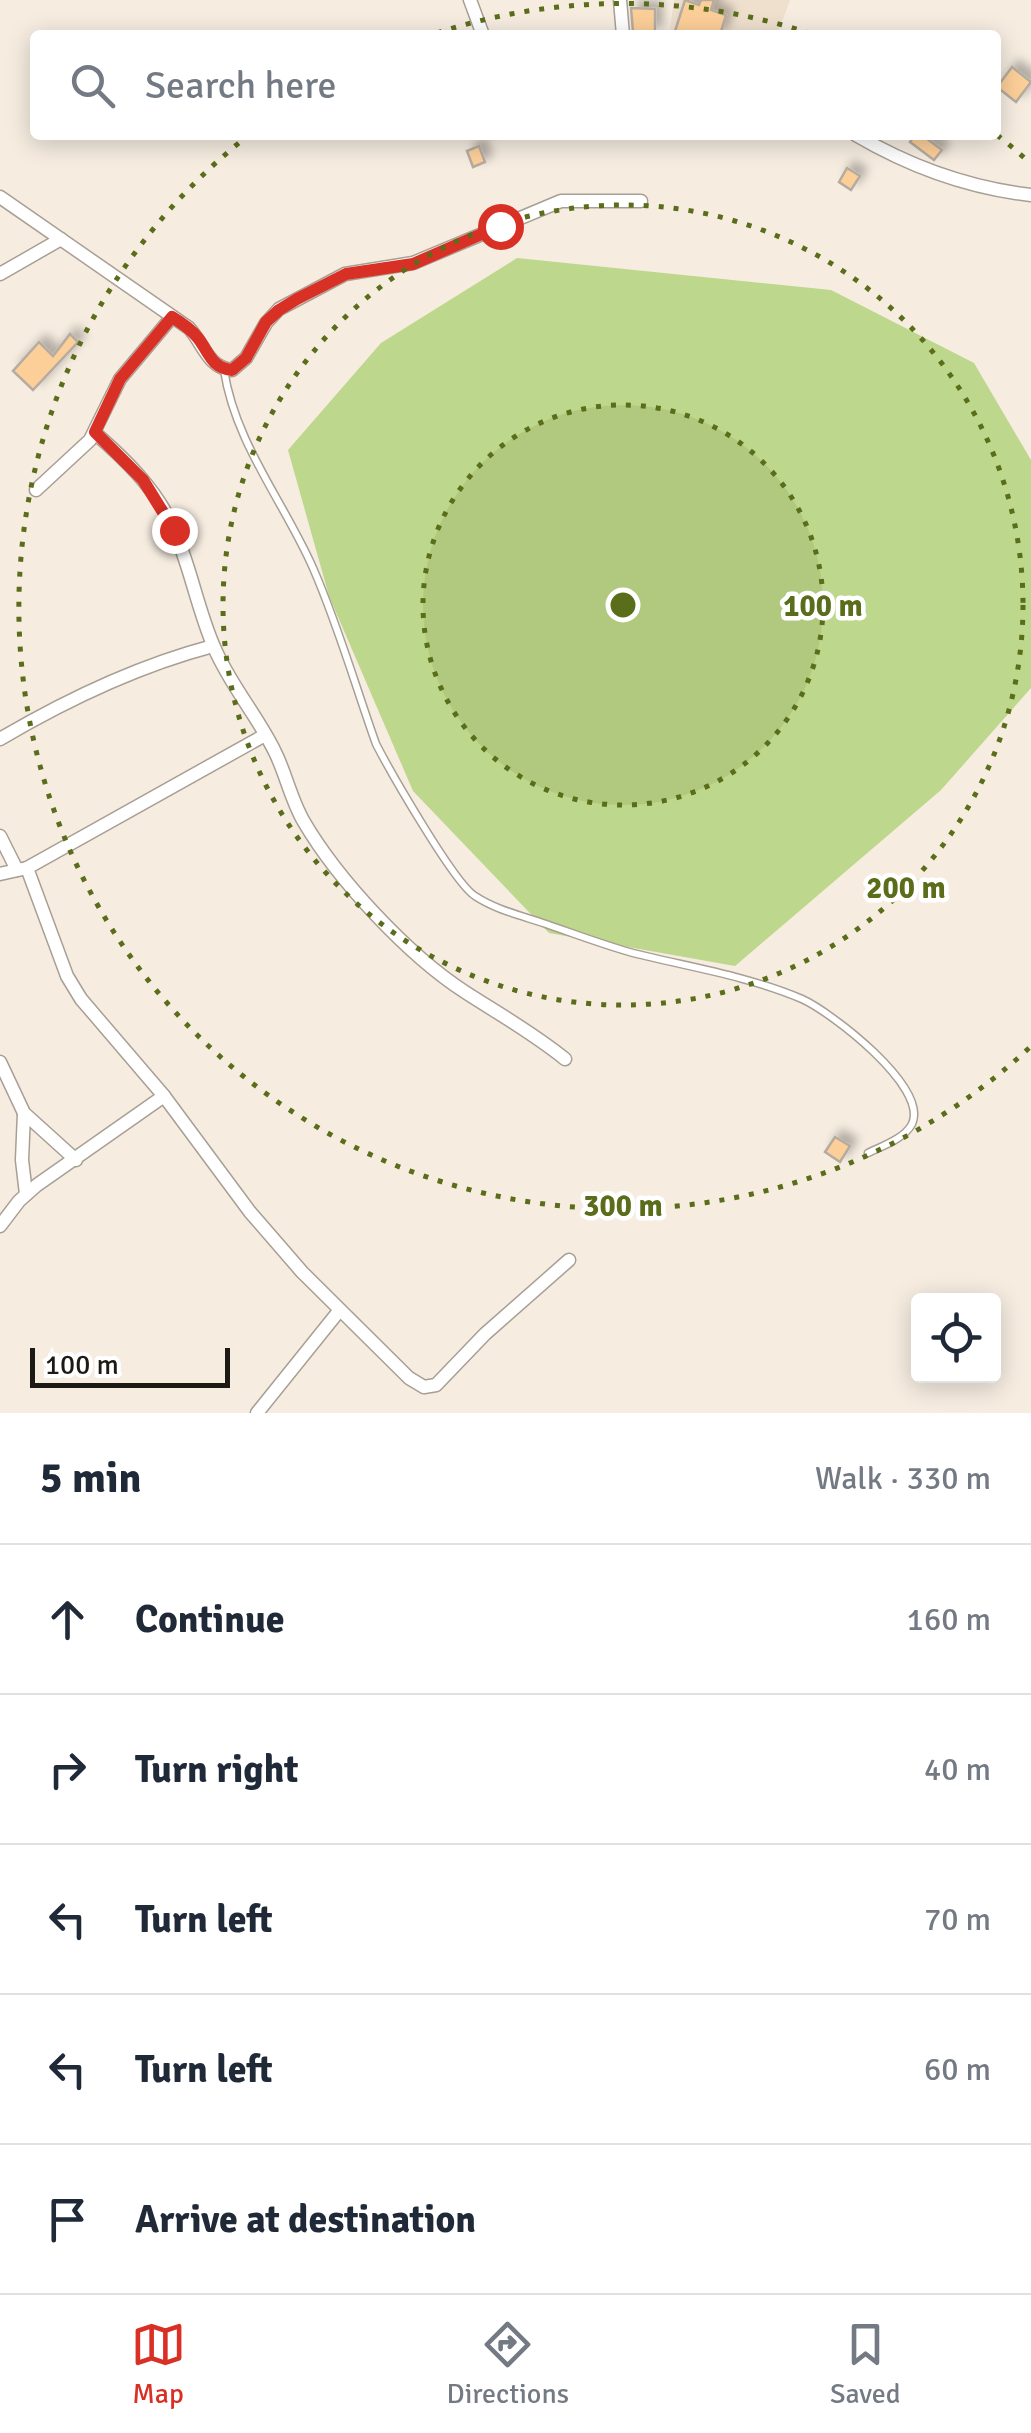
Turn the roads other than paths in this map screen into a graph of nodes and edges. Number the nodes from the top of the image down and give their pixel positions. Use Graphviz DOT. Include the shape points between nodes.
graph roads {
  1 [pos="470,0"];
  2 [pos="620,0"];
  3 [pos="482,30"];
  4 [pos="622,30"];
  5 [pos="866,140"];
  6 [pos="1031,195"];
  7 [pos="0,197"];
  8 [pos="641,202"];
  9 [pos="61,239"];
  10 [pos="0,274"];
  11 [pos="172,317"];
  12 [pos="224,369"];
  13 [pos="95,432"];
  14 [pos="36,490"];
  15 [pos="213,646"];
  16 [pos="265,735"];
  17 [pos="0,739"];
  18 [pos="0,836"];
  19 [pos="22,869"];
  20 [pos="0,874"];
  21 [pos="565,1059"];
  22 [pos="0,1062"];
  23 [pos="164,1096"];
  24 [pos="24,1112"];
  25 [pos="868,1153"];
  26 [pos="76,1160"];
  27 [pos="26,1194"];
  28 [pos="0,1226"];
  29 [pos="568,1260"];
  30 [pos="339,1311"];
  31 [pos="257,1413"];
  1 -- 3 [label="street"];
  2 -- 4 [label="street"];
  5 -- 6 [label="street" via="960,180"];
  7 -- 9 [label="street"];
  8 -- 12 [label="street" via="561,201 413,264 346,274 279,310 238,366"];
  9 -- 10 [label="street"];
  9 -- 11 [label="street"];
  11 -- 12 [label="street"];
  11 -- 13 [label="street" via="120,379"];
  12 -- 25 [label="lane" via="247,442 313,568 376,744 462,883 508,911 799,998 831,1017 910,1096 914,1116 908,1130"];
  13 -- 14 [label="street"];
  13 -- 15 [label="street" via="131,466 169,518"];
  15 -- 16 [label="street"];
  15 -- 17 [label="street" via="78,695"];
  16 -- 19 [label="street"];
  16 -- 21 [label="street" via="303,820 350,885 456,986"];
  18 -- 19 [label="street"];
  19 -- 20 [label="street"];
  19 -- 23 [label="street" via="74,988"];
  22 -- 24 [label="street"];
  23 -- 26 [label="street"];
  23 -- 30 [label="street" via="250,1212"];
  24 -- 26 [label="street"];
  24 -- 27 [label="street"];
  26 -- 27 [label="street"];
  27 -- 28 [label="street"];
  29 -- 30 [label="street" via="429,1387 409,1378"];
  30 -- 31 [label="street"];
}
